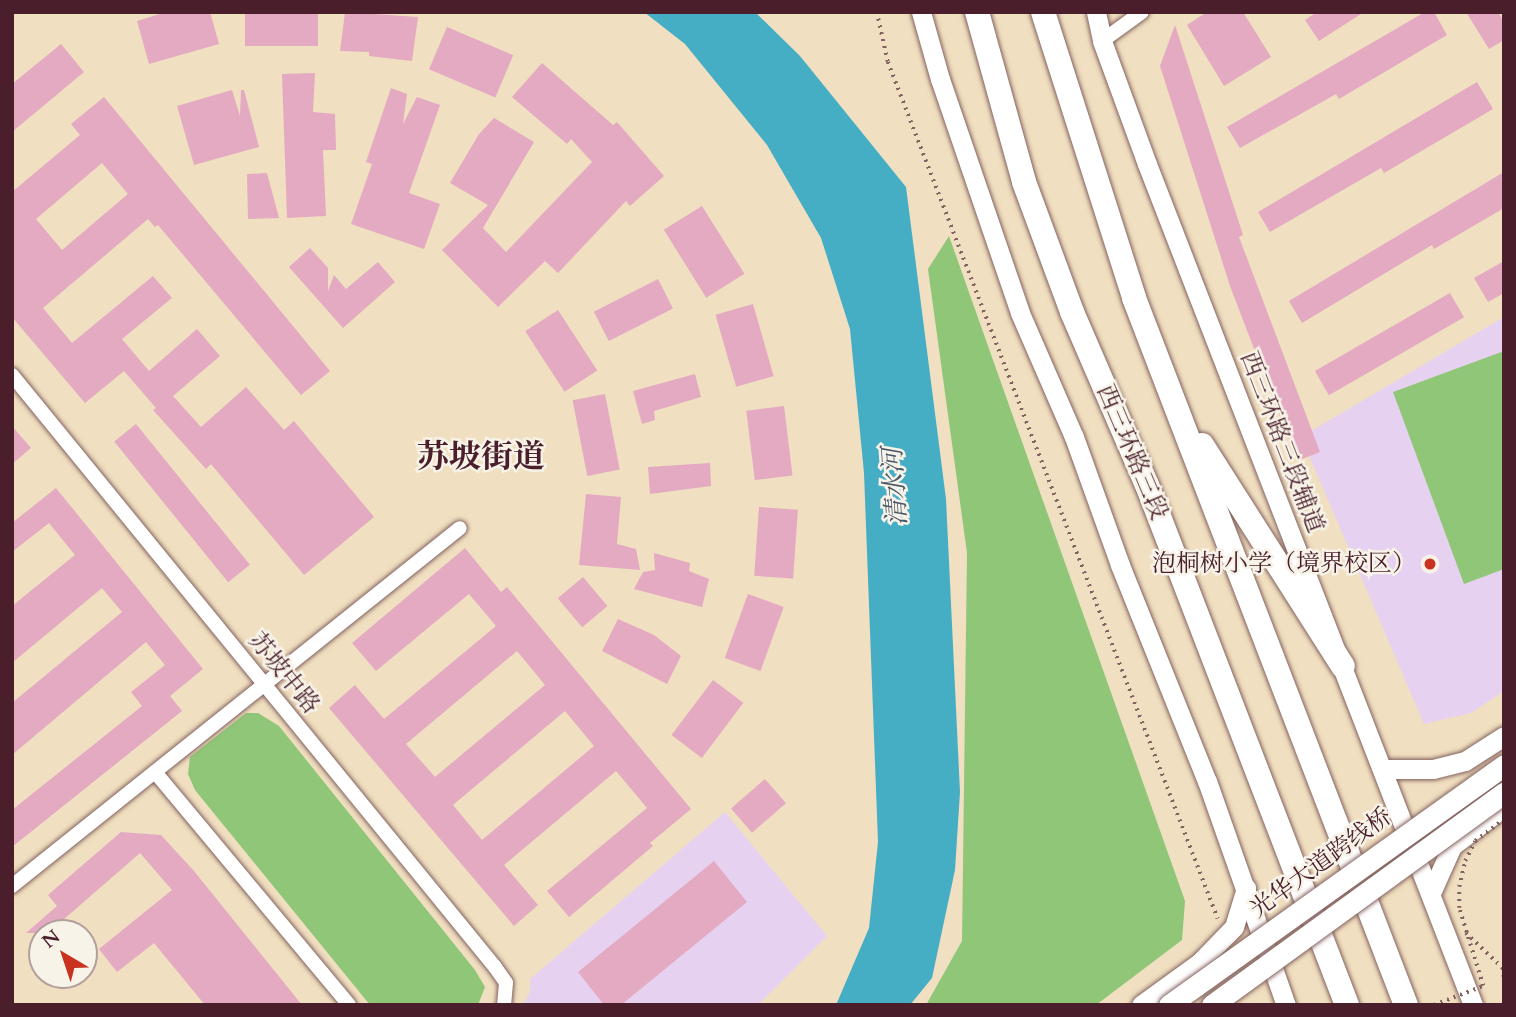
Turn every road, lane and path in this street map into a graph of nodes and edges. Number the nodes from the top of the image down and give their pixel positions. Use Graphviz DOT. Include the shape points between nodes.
graph roads {
  1 [pos="877,12"];
  2 [pos="921,12"];
  3 [pos="977,12"];
  4 [pos="1043,12"];
  5 [pos="1096,12"];
  6 [pos="1142,12"];
  7 [pos="1102,41"];
  8 [pos="12,375"];
  9 [pos="1173,400"];
  10 [pos="460,528"];
  11 [pos="1343,666"];
  12 [pos="264,685"];
  13 [pos="1504,736"];
  14 [pos="1465,761"];
  15 [pos="1504,765"];
  16 [pos="1383,769"];
  17 [pos="155,772"];
  18 [pos="1504,793"];
  19 [pos="1504,807"];
  20 [pos="1495,820"];
  21 [pos="12,886"];
  22 [pos="1246,888"];
  23 [pos="1433,899"];
  24 [pos="1225,936"];
  25 [pos="1504,977"];
  26 [pos="349,1005"];
  27 [pos="504,1005"];
  28 [pos="1140,1005"];
  29 [pos="1169,1005"];
  30 [pos="1212,1005"];
  31 [pos="1286,1005"];
  32 [pos="1347,1005"];
  33 [pos="1406,1005"];
  34 [pos="1434,1005"];
  35 [pos="1473,1005"];
  1 -- 24 [label="path" via="888,62"];
  2 -- 22 [label="main road" via="1020,313 1074,438"];
  3 -- 32 [label="highway, 西三环路三段" via="1024,182 1072,312 1147,485"];
  4 -- 9 [label="highway" via="1134,298"];
  5 -- 7 [label="main road, 西三环路三段辅道"];
  6 -- 7 [label="street"];
  7 -- 11 [label="main road, 西三环路三段辅道"];
  8 -- 12 [label="street, 苏坡中路"];
  9 -- 11 [label="highway"];
  9 -- 33 [label="highway"];
  10 -- 12 [label="street"];
  11 -- 16 [label="main road, 西三环路三段辅道"];
  12 -- 17 [label="street"];
  12 -- 27 [label="street, 苏坡中路" via="495,967 506,983"];
  13 -- 14 [label="main road"];
  14 -- 16 [label="main road" via="1433,769"];
  14 -- 20 [label="main road"];
  15 -- 29 [label="main road, 光华大道跨线桥, bridge"];
  16 -- 23 [label="main road, 西三环路三段辅道"];
  17 -- 21 [label="street"];
  17 -- 26 [label="street"];
  18 -- 30 [label="main road, 光华大道跨线桥, bridge"];
  19 -- 20 [label="main road"];
  20 -- 23 [label="main road" via="1452,846"];
  20 -- 34 [label="path, bridge" via="1475,841 1459,887 1459,908 1483,986"];
  22 -- 24 [label="main road" via="1234,927"];
  22 -- 31 [label="main road"];
  23 -- 25 [label="path" via="1503,968"];
  23 -- 35 [label="main road, 西三环路三段辅道"];
  24 -- 28 [label="main road" via="1199,963"];
}
